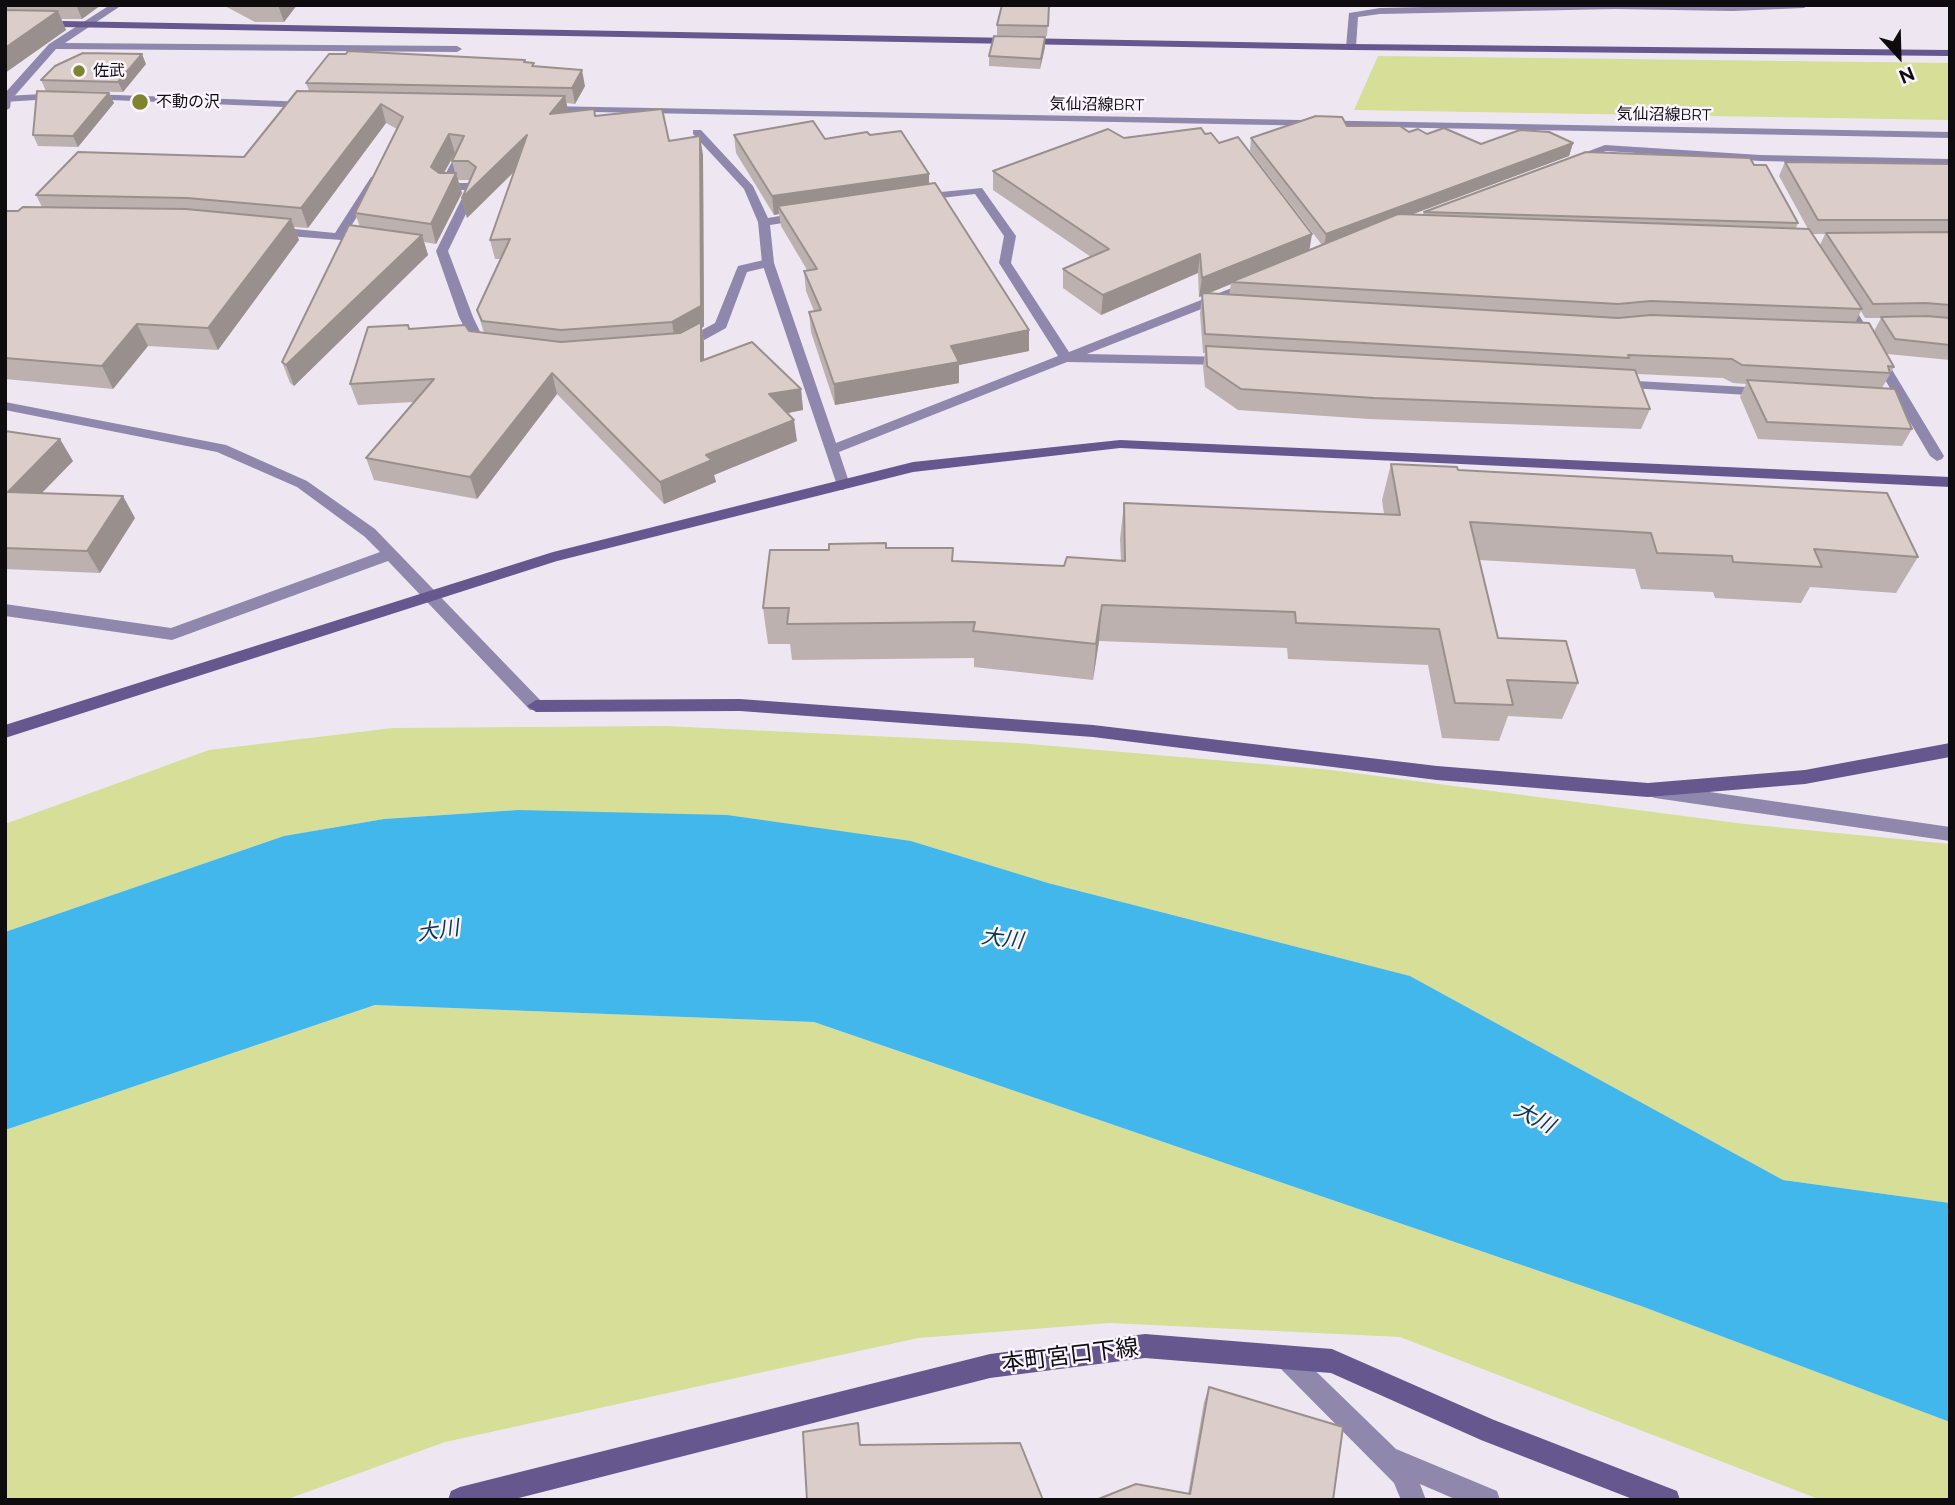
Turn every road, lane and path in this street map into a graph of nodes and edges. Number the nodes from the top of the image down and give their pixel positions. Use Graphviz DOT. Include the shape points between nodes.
graph roads {
  1 [pos="117,5"];
  2 [pos="1804,5"];
  3 [pos="1582,6"];
  4 [pos="5,23"];
  5 [pos="82,25"];
  6 [pos="53,47"];
  7 [pos="1351,47"];
  8 [pos="457,50"];
  9 [pos="1950,53"];
  10 [pos="6,99"];
  11 [pos="244,103"];
  12 [pos="328,105"];
  13 [pos="5,108"];
  14 [pos="538,109"];
  15 [pos="697,132"];
  16 [pos="1950,135"];
  17 [pos="461,156"];
  18 [pos="1950,162"];
  19 [pos="386,163"];
  20 [pos="1554,166"];
  21 [pos="911,200"];
  22 [pos="818,214"];
  23 [pos="764,222"];
  24 [pos="260,230"];
  25 [pos="338,237"];
  26 [pos="358,239"];
  27 [pos="768,263"];
  28 [pos="1261,281"];
  29 [pos="1840,293"];
  30 [pos="1201,305"];
  31 [pos="1229,307"];
  32 [pos="493,349"];
  33 [pos="666,350"];
  34 [pos="1066,358"];
  35 [pos="1248,362"];
  36 [pos="1611,383"];
  37 [pos="1778,393"];
  38 [pos="5,406"];
  39 [pos="831,450"];
  40 [pos="1937,456"];
  41 [pos="1950,482"];
  42 [pos="843,485"];
  43 [pos="391,554"];
  44 [pos="432,594"];
  45 [pos="5,610"];
  46 [pos="5,733"];
  47 [pos="1950,750"];
  48 [pos="1648,790"];
  49 [pos="1950,834"];
  50 [pos="1286,1358"];
  51 [pos="1388,1459"];
  52 [pos="460,1500"];
  53 [pos="1414,1500"];
  54 [pos="1488,1500"];
  55 [pos="1668,1500"];
  1 -- 5 [label="street"];
  2 -- 3 [label="street" via="1733,9"];
  3 -- 7 [label="street" via="1353,15"];
  4 -- 5 [label="street"];
  5 -- 6 [label="street"];
  5 -- 7 [label="street"];
  6 -- 8 [label="street"];
  6 -- 10 [label="street"];
  7 -- 9 [label="street"];
  10 -- 11 [label="street"];
  10 -- 11 [label="street" via="218,107"];
  10 -- 13 [label="street"];
  11 -- 12 [label="street"];
  14 -- 16 [label="street, 気仙沼線BRT"];
  15 -- 23 [label="street" via="749,188"];
  17 -- 32 [label="street" via="445,186 473,187 436,250 481,347"];
  18 -- 20 [label="street" via="1763,164 1605,148"];
  19 -- 25 [label="street"];
  21 -- 34 [label="street" via="978,190 1010,236 1005,263"];
  22 -- 23 [label="street"];
  23 -- 27 [label="street"];
  24 -- 25 [label="street"];
  25 -- 26 [label="street"];
  27 -- 33 [label="street" via="742,269 720,325 679,349"];
  27 -- 39 [label="street"];
  28 -- 30 [label="street"];
  29 -- 40 [label="street" via="1896,400"];
  30 -- 31 [label="street"];
  30 -- 34 [label="street"];
  34 -- 35 [label="street"];
  34 -- 39 [label="street"];
  36 -- 37 [label="street"];
  38 -- 43 [label="street" via="221,448 302,484 370,533"];
  39 -- 42 [label="street"];
  41 -- 42 [label="street" via="1120,444 913,467"];
  42 -- 44 [label="street" via="554,557"];
  43 -- 44 [label="street"];
  43 -- 45 [label="street" via="172,634"];
  44 -- 46 [label="street"];
  44 -- 48 [label="street" via="536,706 740,705 1093,731 1437,773"];
  47 -- 48 [label="street" via="1805,777"];
  48 -- 49 [label="street"];
  50 -- 51 [label="street"];
  50 -- 52 [label="street, 本町宮口下線" via="1145,1346 990,1366"];
  50 -- 55 [label="street, 本町宮口下線" via="1332,1361 1490,1431"];
  51 -- 53 [label="street" via="1403,1474"];
  51 -- 54 [label="street"];
}
